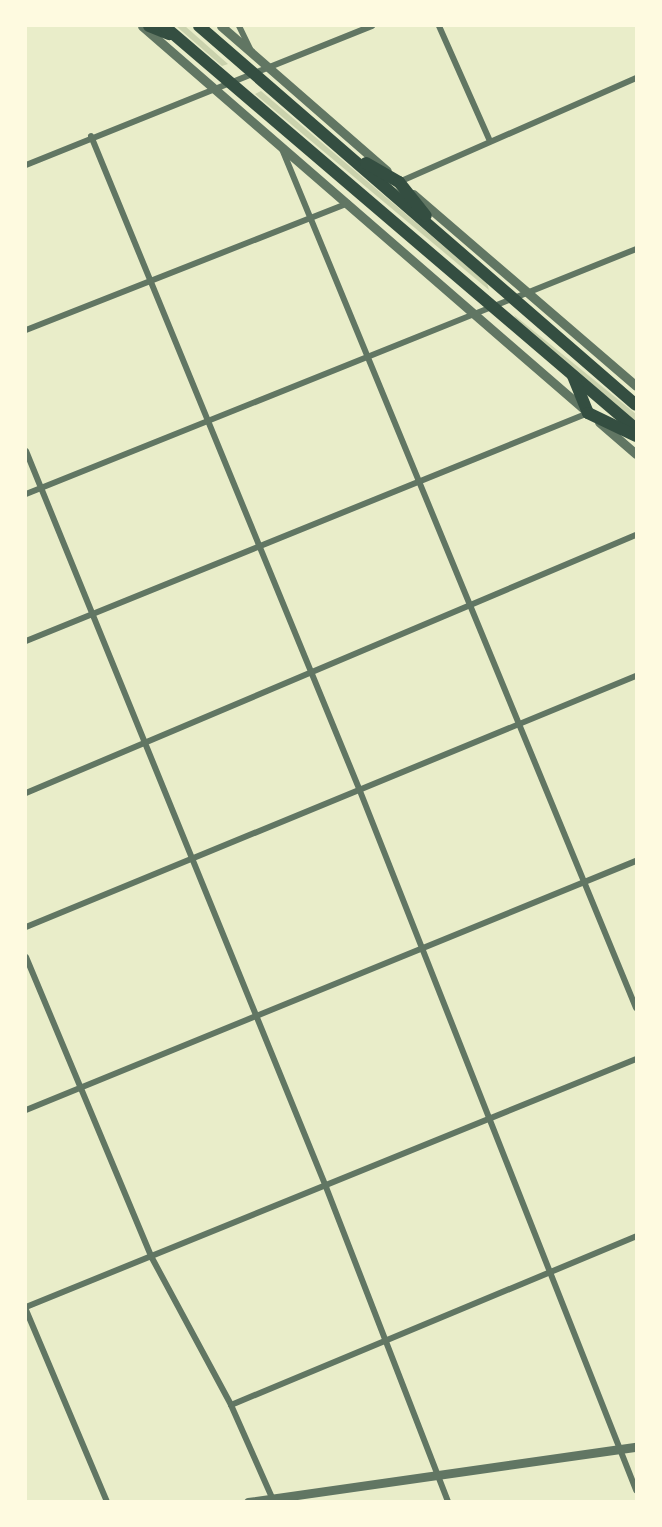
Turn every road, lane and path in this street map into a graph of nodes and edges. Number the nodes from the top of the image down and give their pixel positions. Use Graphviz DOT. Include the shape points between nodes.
graph roads {
  1 [pos="142,26"];
  2 [pos="149,26"];
  3 [pos="164,26"];
  4 [pos="199,26"];
  5 [pos="221,26"];
  6 [pos="239,26"];
  7 [pos="372,26"];
  8 [pos="439,26"];
  9 [pos="175,37"];
  10 [pos="251,52"];
  11 [pos="270,69"];
  12 [pos="256,74"];
  13 [pos="636,78"];
  14 [pos="229,82"];
  15 [pos="212,88"];
  16 [pos="92,136"];
  17 [pos="489,141"];
  18 [pos="279,142"];
  19 [pos="345,152"];
  20 [pos="26,165"];
  21 [pos="399,182"];
  22 [pos="348,203"];
  23 [pos="312,216"];
  24 [pos="445,240"];
  25 [pos="636,249"];
  26 [pos="146,280"];
  27 [pos="532,293"];
  28 [pos="513,300"];
  29 [pos="494,307"];
  30 [pos="475,314"];
  31 [pos="26,330"];
  32 [pos="370,357"];
  33 [pos="573,375"];
  34 [pos="636,386"];
  35 [pos="636,405"];
  36 [pos="588,413"];
  37 [pos="205,423"];
  38 [pos="636,429"];
  39 [pos="636,436"];
  40 [pos="26,451"];
  41 [pos="636,453"];
  42 [pos="420,477"];
  43 [pos="40,488"];
  44 [pos="26,494"];
  45 [pos="636,535"];
  46 [pos="256,546"];
  47 [pos="471,602"];
  48 [pos="94,614"];
  49 [pos="26,641"];
  50 [pos="310,669"];
  51 [pos="636,676"];
  52 [pos="521,726"];
  53 [pos="145,738"];
  54 [pos="360,791"];
  55 [pos="26,793"];
  56 [pos="192,860"];
  57 [pos="636,861"];
  58 [pos="584,882"];
  59 [pos="26,927"];
  60 [pos="422,947"];
  61 [pos="26,957"];
  62 [pos="636,1008"];
  63 [pos="256,1016"];
  64 [pos="636,1059"];
  65 [pos="82,1088"];
  66 [pos="26,1110"];
  67 [pos="492,1118"];
  68 [pos="326,1187"];
  69 [pos="636,1236"];
  70 [pos="152,1258"];
  71 [pos="553,1270"];
  72 [pos="26,1308"];
  73 [pos="387,1340"];
  74 [pos="231,1406"];
  75 [pos="636,1447"];
  76 [pos="620,1450"];
  77 [pos="438,1476"];
  78 [pos="636,1490"];
  79 [pos="274,1500"];
  80 [pos="107,1502"];
  81 [pos="248,1502"];
  82 [pos="448,1502"];
  1 -- 15 [label="street"];
  2 -- 9 [label="main road"];
  3 -- 9 [label="main road"];
  4 -- 12 [label="main road"];
  5 -- 10 [label="street"];
  6 -- 10 [label="street"];
  7 -- 11 [label="street"];
  8 -- 17 [label="street"];
  9 -- 14 [label="main road"];
  10 -- 11 [label="street"];
  11 -- 12 [label="street"];
  11 -- 21 [label="street"];
  12 -- 14 [label="street"];
  12 -- 19 [label="main road"];
  13 -- 17 [label="street"];
  14 -- 15 [label="street"];
  14 -- 29 [label="main road"];
  15 -- 16 [label="street"];
  15 -- 18 [label="street"];
  16 -- 20 [label="street"];
  16 -- 26 [label="street"];
  17 -- 21 [label="street"];
  18 -- 22 [label="street"];
  18 -- 23 [label="street"];
  19 -- 21 [label="main road"];
  19 -- 24 [label="main road"];
  21 -- 24 [label="main road"];
  21 -- 27 [label="street"];
  22 -- 23 [label="street"];
  22 -- 30 [label="street"];
  23 -- 26 [label="street"];
  23 -- 32 [label="street"];
  24 -- 28 [label="main road"];
  25 -- 27 [label="street"];
  26 -- 31 [label="street"];
  26 -- 37 [label="street"];
  27 -- 28 [label="street"];
  27 -- 34 [label="street"];
  28 -- 29 [label="street"];
  28 -- 35 [label="main road"];
  29 -- 30 [label="street"];
  29 -- 33 [label="main road"];
  30 -- 32 [label="street"];
  30 -- 36 [label="street"];
  32 -- 37 [label="street"];
  32 -- 42 [label="street"];
  33 -- 36 [label="main road"];
  33 -- 38 [label="main road"];
  36 -- 39 [label="main road"];
  36 -- 41 [label="street"];
  36 -- 42 [label="street"];
  37 -- 43 [label="street"];
  37 -- 46 [label="street"];
  40 -- 43 [label="street"];
  42 -- 46 [label="street"];
  42 -- 47 [label="street"];
  43 -- 44 [label="street"];
  43 -- 48 [label="street"];
  45 -- 47 [label="street"];
  46 -- 48 [label="street"];
  46 -- 50 [label="street"];
  47 -- 50 [label="street"];
  47 -- 52 [label="street"];
  48 -- 49 [label="street"];
  48 -- 53 [label="street"];
  50 -- 53 [label="street"];
  50 -- 54 [label="street"];
  51 -- 52 [label="street"];
  52 -- 54 [label="street"];
  52 -- 58 [label="street"];
  53 -- 55 [label="street"];
  53 -- 56 [label="street"];
  54 -- 56 [label="street"];
  54 -- 60 [label="street"];
  56 -- 59 [label="street"];
  56 -- 63 [label="street"];
  57 -- 58 [label="street"];
  58 -- 60 [label="street"];
  58 -- 62 [label="street"];
  60 -- 63 [label="street"];
  60 -- 67 [label="street"];
  61 -- 65 [label="street"];
  63 -- 65 [label="street"];
  63 -- 68 [label="street"];
  64 -- 67 [label="street"];
  65 -- 66 [label="street"];
  65 -- 70 [label="street"];
  67 -- 68 [label="street"];
  67 -- 71 [label="street"];
  68 -- 70 [label="street"];
  68 -- 73 [label="street"];
  69 -- 71 [label="street"];
  70 -- 72 [label="street"];
  70 -- 74 [label="street"];
  71 -- 73 [label="street"];
  71 -- 76 [label="street"];
  72 -- 80 [label="street"];
  73 -- 74 [label="street"];
  73 -- 77 [label="street"];
  74 -- 79 [label="street"];
  75 -- 76 [label="street"];
  76 -- 77 [label="street"];
  76 -- 78 [label="street"];
  77 -- 79 [label="street"];
  77 -- 82 [label="street"];
  79 -- 81 [label="street"];
}
